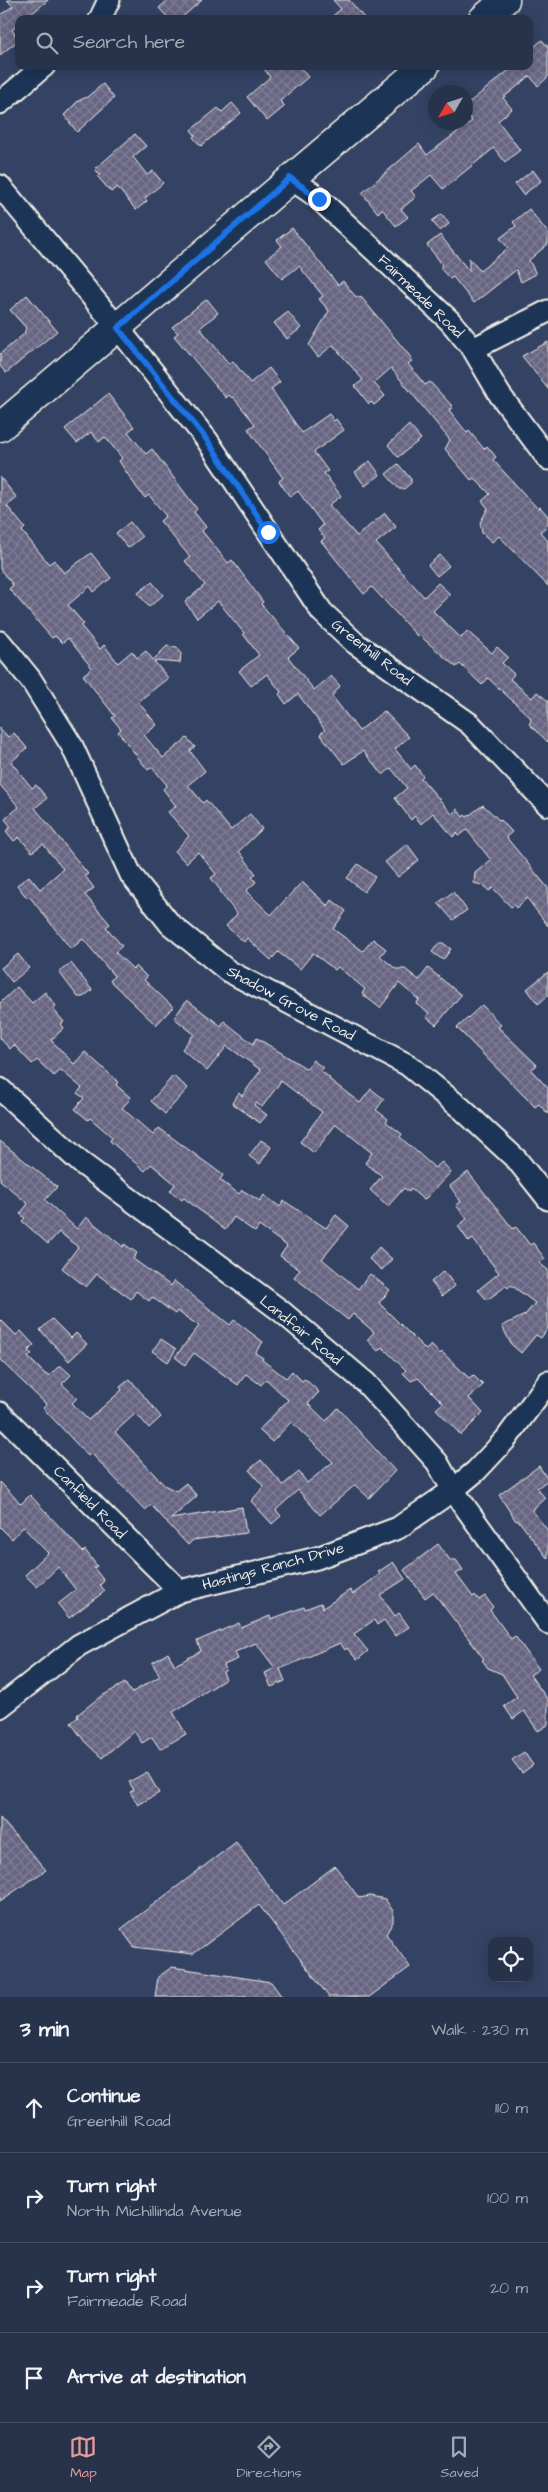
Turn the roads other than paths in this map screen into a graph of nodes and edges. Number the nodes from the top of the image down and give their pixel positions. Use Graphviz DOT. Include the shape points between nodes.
graph roads {
  1 [pos="109,0"];
  2 [pos="505,0"];
  3 [pos="102,15"];
  4 [pos="488,15"];
  5 [pos="39,70"];
  6 [pos="420,70"];
  7 [pos="0,103"];
  8 [pos="290,178"];
  9 [pos="0,186"];
  10 [pos="548,311"];
  11 [pos="118,328"];
  12 [pos="473,349"];
  13 [pos="0,427"];
  14 [pos="548,459"];
  15 [pos="0,642"];
  16 [pos="548,805"];
  17 [pos="0,1090"];
  18 [pos="548,1199"];
  19 [pos="548,1382"];
  20 [pos="0,1413"];
  21 [pos="453,1490"];
  22 [pos="180,1591"];
  23 [pos="548,1623"];
  24 [pos="0,1707"];
  1 -- 3 [label="street"];
  2 -- 4 [label="main road"];
  5 -- 7 [label="street"];
  6 -- 8 [label="main road"];
  8 -- 11 [label="main road"];
  8 -- 12 [label="street, Fairmeade Road" via="316,196 450,321"];
  9 -- 11 [label="street, Greenhill Road"];
  10 -- 12 [label="street"];
  11 -- 13 [label="main road"];
  11 -- 16 [label="street, Greenhill Road" via="207,440 322,612 355,643 470,724"];
  12 -- 14 [label="street, Fairmeade Road" via="500,395"];
  15 -- 18 [label="street, Shadow Grove Road" via="31,680 72,746 132,875 170,924 228,971 408,1065 517,1160"];
  17 -- 21 [label="street, Landfair Road" via="80,1162 281,1311 366,1383 437,1462"];
  19 -- 21 [label="street, Hastings Ranch Drive" via="506,1439"];
  20 -- 22 [label="street, Canfield Road"];
  21 -- 22 [label="street, Hastings Ranch Drive" via="398,1528 317,1558"];
  21 -- 23 [label="street, Landfair Road"];
  22 -- 24 [label="street, Hastings Ranch Drive" via="79,1646"];
}
